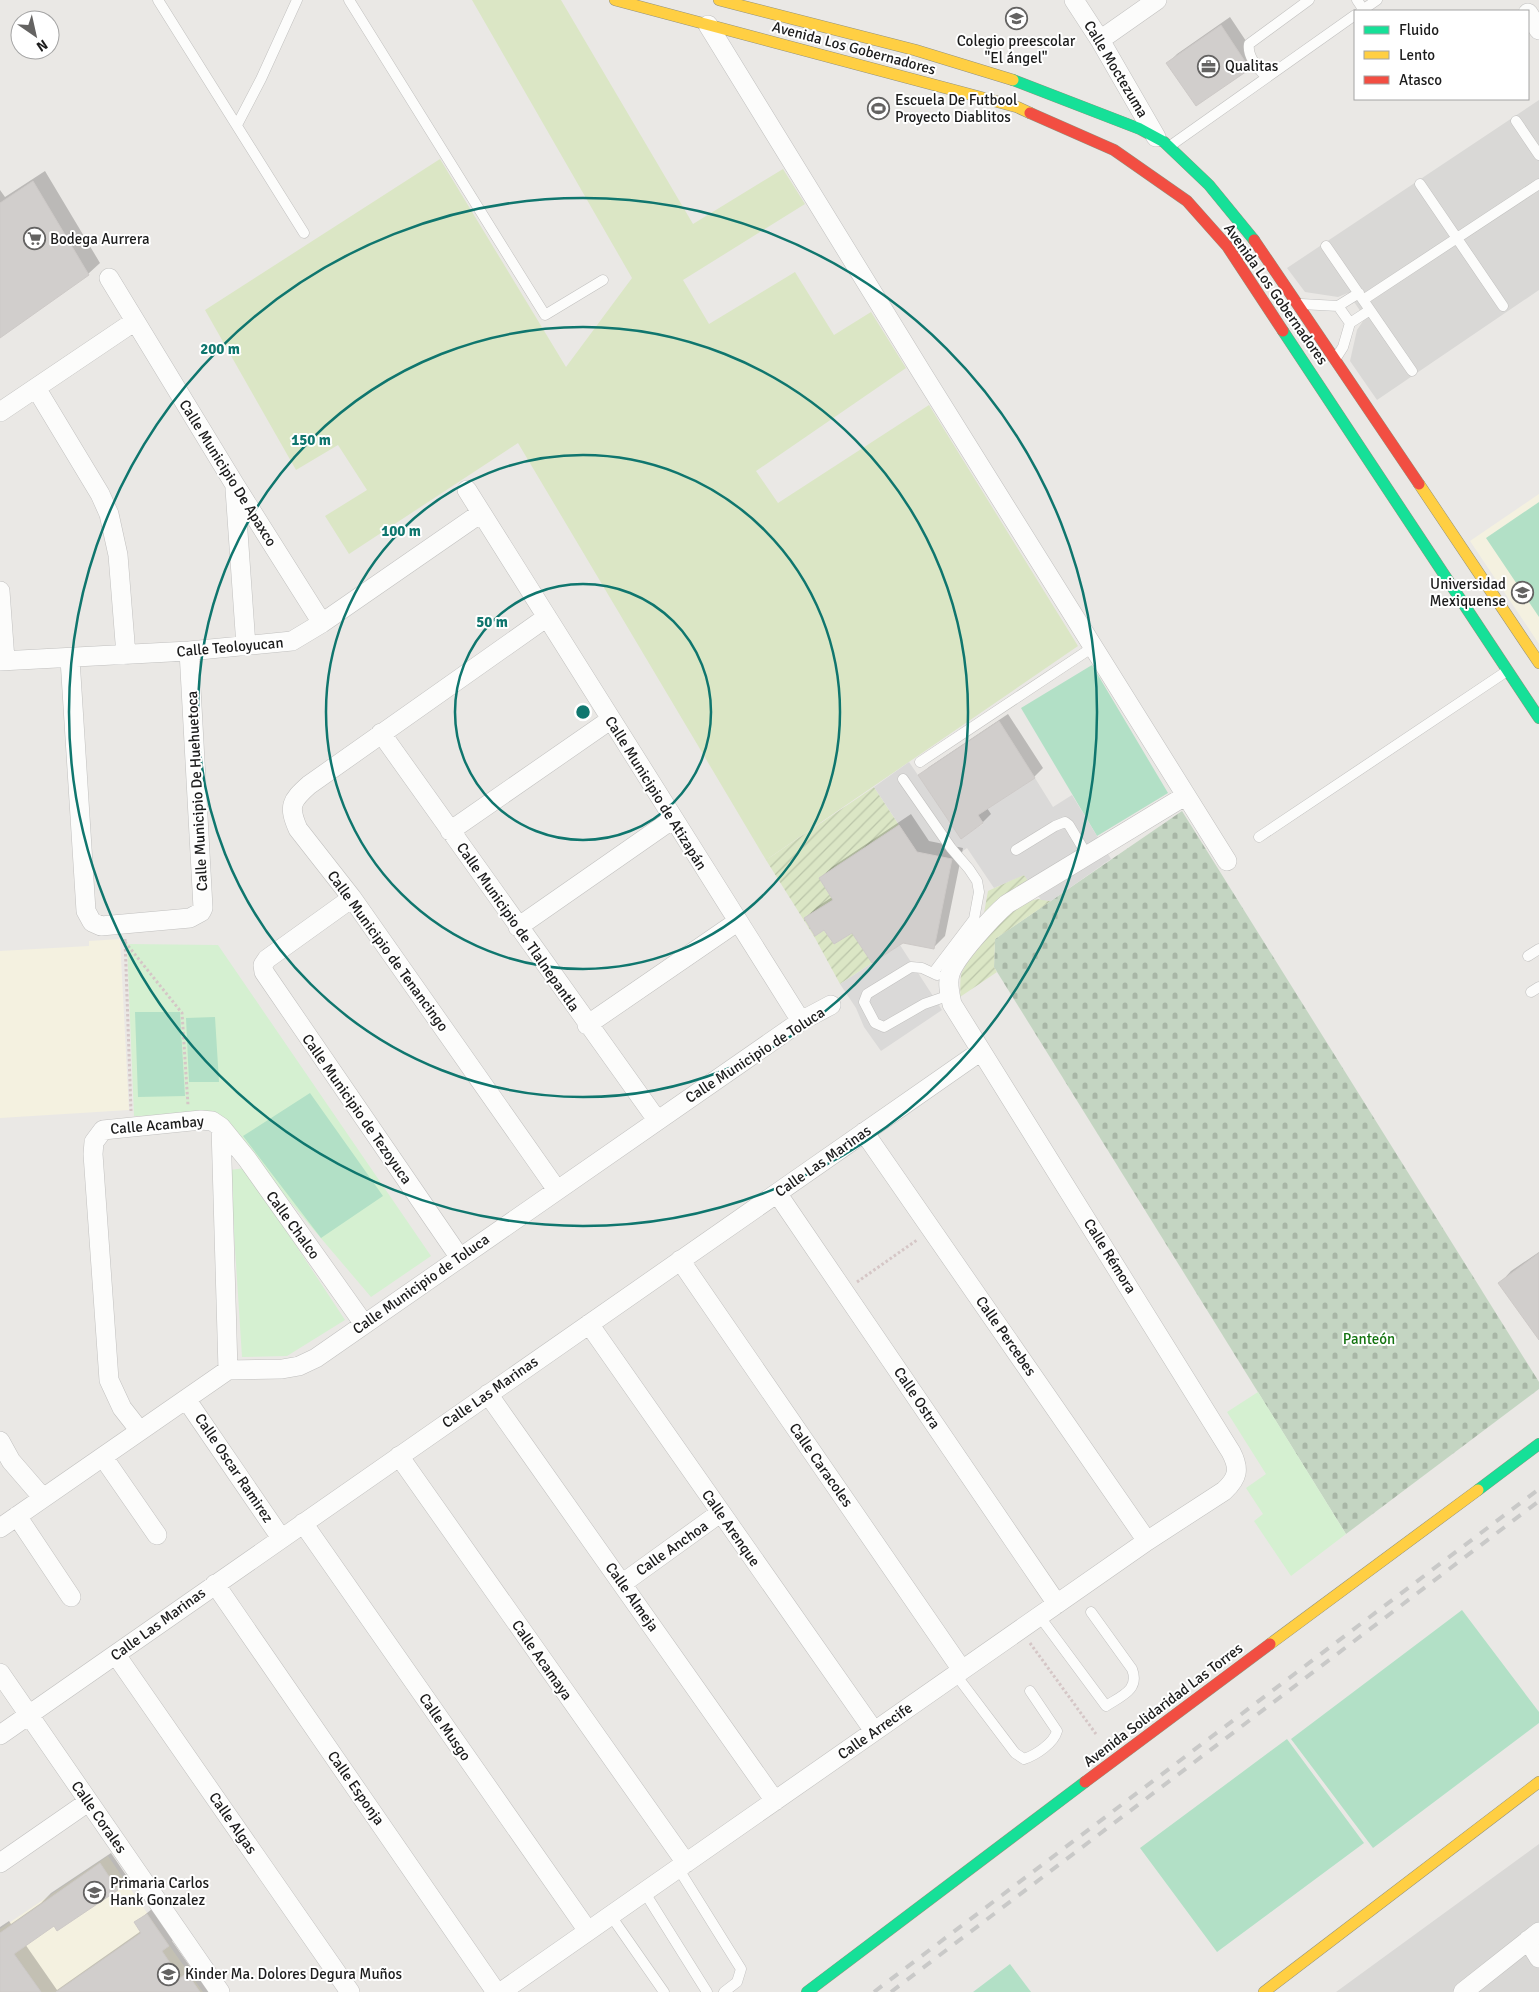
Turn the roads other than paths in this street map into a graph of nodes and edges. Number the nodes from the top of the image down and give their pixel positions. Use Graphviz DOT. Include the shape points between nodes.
graph roads {
  1 [pos="158,0"];
  2 [pos="297,0"];
  3 [pos="349,0"];
  4 [pos="615,0"];
  5 [pos="719,0"];
  6 [pos="1074,0"];
  7 [pos="1156,0"];
  8 [pos="1309,0"];
  9 [pos="1377,0"];
  10 [pos="1363,10"];
  11 [pos="1529,15"];
  12 [pos="1354,16"];
  13 [pos="708,25"];
  14 [pos="1539,30"];
  15 [pos="1100,40"];
  16 [pos="1266,77"];
  17 [pos="1516,121"];
  18 [pos="237,125"];
  19 [pos="1163,142"];
  20 [pos="1539,155"];
  21 [pos="1420,184"];
  22 [pos="1539,184"];
  23 [pos="304,233"];
  24 [pos="1457,239"];
  25 [pos="1326,246"];
  26 [pos="109,278"];
  27 [pos="602,280"];
  28 [pos="1361,297"];
  29 [pos="1300,304"];
  30 [pos="1338,306"];
  31 [pos="1503,306"];
  32 [pos="1370,310"];
  33 [pos="136,321"];
  34 [pos="1350,323"];
  35 [pos="1336,359"];
  36 [pos="1412,371"];
  37 [pos="36,388"];
  38 [pos="0,412"];
  39 [pos="235,485"];
  40 [pos="467,490"];
  41 [pos="481,513"];
  42 [pos="1431,529"];
  43 [pos="0,591"];
  44 [pos="547,617"];
  45 [pos="322,623"];
  46 [pos="246,646"];
  47 [pos="1093,647"];
  48 [pos="189,651"];
  49 [pos="126,655"];
  50 [pos="70,659"];
  51 [pos="3,660"];
  52 [pos="1539,664"];
  53 [pos="1507,671"];
  54 [pos="1539,718"];
  55 [pos="610,720"];
  56 [pos="381,734"];
  57 [pos="920,762"];
  58 [pos="903,779"];
  59 [pos="1185,796"];
  60 [pos="673,819"];
  61 [pos="450,831"];
  62 [pos="1260,837"];
  63 [pos="1016,850"];
  64 [pos="1087,855"];
  65 [pos="1226,861"];
  66 [pos="352,898"];
  67 [pos="737,922"];
  68 [pos="518,927"];
  69 [pos="1539,949"];
  70 [pos="1528,956"];
  71 [pos="944,983"];
  72 [pos="831,1005"];
  73 [pos="801,1021"];
  74 [pos="587,1025"];
  75 [pos="981,1051"];
  76 [pos="656,1120"];
  77 [pos="221,1127"];
  78 [pos="864,1132"];
  79 [pos="557,1190"];
  80 [pos="777,1193"];
  81 [pos="460,1258"];
  82 [pos="680,1260"];
  83 [pos="364,1324"];
  84 [pos="589,1324"];
  85 [pos="228,1370"];
  86 [pos="488,1394"];
  87 [pos="186,1399"];
  88 [pos="140,1431"];
  89 [pos="0,1441"];
  90 [pos="1539,1444"];
  91 [pos="103,1456"];
  92 [pos="399,1456"];
  93 [pos="1237,1463"];
  94 [pos="43,1498"];
  95 [pos="720,1513"];
  96 [pos="17,1516"];
  97 [pos="303,1523"];
  98 [pos="0,1528"];
  99 [pos="157,1535"];
  100 [pos="281,1538"];
  101 [pos="1147,1541"];
  102 [pos="623,1583"];
  103 [pos="215,1584"];
  104 [pos="71,1597"];
  105 [pos="1057,1604"];
  106 [pos="1091,1612"];
  107 [pos="1040,1617"];
  108 [pos="116,1654"];
  109 [pos="959,1672"];
  110 [pos="0,1674"];
  111 [pos="1030,1690"];
  112 [pos="29,1715"];
  113 [pos="874,1731"];
  114 [pos="0,1735"];
  115 [pos="1539,1782"];
  116 [pos="775,1801"];
  117 [pos="88,1802"];
  118 [pos="0,1863"];
  119 [pos="682,1866"];
  120 [pos="645,1893"];
  121 [pos="611,1916"];
  122 [pos="588,1931"];
  123 [pos="1534,1936"];
  124 [pos="1539,1958"];
  125 [pos="841,1966"];
  126 [pos="220,1992"];
  127 [pos="350,1992"];
  128 [pos="496,1992"];
  129 [pos="501,1992"];
  130 [pos="664,1992"];
  131 [pos="707,1992"];
  132 [pos="724,1992"];
  133 [pos="807,1992"];
  134 [pos="823,1992"];
  135 [pos="1264,1992"];
  136 [pos="1463,1992"];
  1 -- 18 [label="lane"];
  2 -- 18 [label="lane"];
  3 -- 27 [label="lane" via="545,315"];
  4 -- 13 [label="street, Avenida Los Gobernadores"];
  5 -- 19 [label="street, Avenida Los Gobernadores" via="1029,85"];
  6 -- 15 [label="street, Calle Moctezuma"];
  7 -- 15 [label="street"];
  8 -- 16 [label="lane" via="1249,44 1252,58"];
  9 -- 10 [label="lane"];
  11 -- 14 [label="street"];
  12 -- 16 [label="lane"];
  13 -- 42 [label="street, Avenida Los Gobernadores" via="1017,106 1114,150 1171,188 1227,246"];
  13 -- 47 [label="street"];
  15 -- 19 [label="street, Calle Moctezuma"];
  16 -- 19 [label="lane"];
  17 -- 20 [label="lane"];
  18 -- 23 [label="lane"];
  19 -- 29 [label="street, Avenida Los Gobernadores" via="1230,210"];
  21 -- 24 [label="lane"];
  22 -- 24 [label="lane"];
  24 -- 28 [label="lane"];
  24 -- 31 [label="lane"];
  25 -- 28 [label="lane"];
  26 -- 33 [label="street, Calle Municipio De Apaxco"];
  28 -- 30 [label="lane"];
  28 -- 32 [label="lane"];
  29 -- 30 [label="lane"];
  29 -- 35 [label="street, Avenida Los Gobernadores"];
  30 -- 34 [label="lane"];
  32 -- 34 [label="lane"];
  32 -- 36 [label="lane"];
  33 -- 37 [label="street"];
  33 -- 39 [label="street, Calle Municipio De Apaxco"];
  34 -- 35 [label="lane"];
  35 -- 42 [label="street, Avenida Los Gobernadores"];
  37 -- 38 [label="street"];
  37 -- 49 [label="street" via="109,514 118,556"];
  39 -- 45 [label="street, Calle Municipio De Apaxco"];
  39 -- 46 [label="street"];
  40 -- 41 [label="street, Calle Municipio de Atizapán"];
  41 -- 44 [label="street, Calle Municipio de Atizapán"];
  41 -- 45 [label="street, Calle Teoloyucan"];
  42 -- 52 [label="street, Avenida Los Gobernadores"];
  42 -- 53 [label="street, Avenida Los Gobernadores"];
  43 -- 51 [label="street"];
  44 -- 55 [label="street, Calle Municipio de Atizapán"];
  44 -- 56 [label="street"];
  45 -- 46 [label="street, Calle Teoloyucan" via="292,641"];
  46 -- 48 [label="street, Calle Teoloyucan"];
  47 -- 57 [label="lane"];
  47 -- 59 [label="street"];
  48 -- 49 [label="street, Calle Teoloyucan"];
  48 -- 50 [label="street, Calle Municipio De Huehuetoca" via="204,908 190,918 124,932 96,925 86,912"];
  49 -- 50 [label="street, Calle Teoloyucan"];
  50 -- 51 [label="street, Calle Teoloyucan"];
  53 -- 54 [label="street, Avenida Los Gobernadores"];
  53 -- 62 [label="lane"];
  55 -- 60 [label="street, Calle Municipio de Atizapán"];
  55 -- 61 [label="street"];
  56 -- 61 [label="street, Calle Municipio de Tlalnepantla"];
  56 -- 66 [label="street, Calle Municipio de Tenancingo" via="309,785 292,804 292,816 298,829"];
  58 -- 71 [label="lane" via="969,869 980,892 974,919"];
  59 -- 64 [label="street"];
  59 -- 65 [label="street"];
  60 -- 67 [label="street, Calle Municipio de Atizapán"];
  60 -- 68 [label="street"];
  61 -- 68 [label="street, Calle Municipio de Tlalnepantla"];
  63 -- 64 [label="lane" via="1065,822"];
  64 -- 71 [label="street" via="999,911 956,962"];
  66 -- 79 [label="street, Calle Municipio de Tenancingo"];
  66 -- 81 [label="street, Calle Municipio de Tezoyuca" via="263,965 268,981"];
  67 -- 73 [label="street, Calle Municipio de Atizapán"];
  67 -- 74 [label="street"];
  68 -- 74 [label="street, Calle Municipio de Tlalnepantla"];
  69 -- 70 [label="lane"];
  71 -- 71 [label="lane" via="922,968 912,967 867,994 864,1002 875,1023 889,1026 924,1004"];
  71 -- 75 [label="street, Calle Rémora" via="952,1004"];
  72 -- 73 [label="street, Calle Municipio de Toluca"];
  73 -- 76 [label="street, Calle Municipio de Toluca"];
  74 -- 76 [label="street, Calle Municipio de Tlalnepantla"];
  75 -- 78 [label="street, Calle Las Marinas"];
  75 -- 93 [label="street, Calle Rémora"];
  76 -- 79 [label="street, Calle Municipio de Toluca"];
  77 -- 83 [label="street, Calle Chalco"];
  77 -- 85 [label="street, Calle Acambay"];
  77 -- 88 [label="street, Calle Acambay" via="212,1121 189,1120 131,1126 103,1130 94,1142 92,1154 109,1380 122,1408"];
  78 -- 80 [label="street, Calle Las Marinas"];
  78 -- 101 [label="street, Calle Percebes"];
  79 -- 81 [label="street, Calle Municipio de Toluca"];
  80 -- 82 [label="street, Calle Las Marinas"];
  80 -- 105 [label="street, Calle Ostra"];
  81 -- 83 [label="street, Calle Municipio de Toluca"];
  82 -- 84 [label="street, Calle Las Marinas"];
  82 -- 109 [label="street, Calle Caracoles"];
  83 -- 85 [label="street, Calle Municipio de Toluca" via="316,1358 299,1366"];
  84 -- 86 [label="street, Calle Las Marinas"];
  84 -- 95 [label="street, Calle Arenque"];
  85 -- 87 [label="street"];
  86 -- 92 [label="street, Calle Las Marinas"];
  86 -- 102 [label="street, Calle Almeja"];
  87 -- 88 [label="street"];
  87 -- 100 [label="street, Calle Oscar Ramirez"];
  88 -- 91 [label="street"];
  89 -- 94 [label="street" via="11,1461"];
  90 -- 125 [label="street, Avenida Solidaridad Las Torres"];
  91 -- 94 [label="street"];
  91 -- 99 [label="street"];
  92 -- 97 [label="street, Calle Las Marinas"];
  92 -- 119 [label="street, Calle Acamaya"];
  93 -- 101 [label="street, Calle Arrecife" via="1238,1473 1224,1491"];
  94 -- 96 [label="street"];
  95 -- 102 [label="street, Calle Anchoa"];
  95 -- 113 [label="street, Calle Arenque"];
  96 -- 98 [label="street"];
  96 -- 104 [label="street"];
  97 -- 100 [label="street, Calle Las Marinas"];
  97 -- 122 [label="street, Calle Musgo"];
  100 -- 103 [label="street, Calle Las Marinas"];
  101 -- 105 [label="street, Calle Arrecife"];
  102 -- 116 [label="street, Calle Almeja"];
  103 -- 108 [label="street, Calle Las Marinas"];
  103 -- 128 [label="street, Calle Esponja"];
  105 -- 107 [label="street, Calle Arrecife"];
  106 -- 107 [label="lane" via="1136,1678 1132,1689 1106,1706"];
  107 -- 109 [label="street, Calle Arrecife"];
  108 -- 112 [label="street, Calle Las Marinas"];
  108 -- 127 [label="street, Calle Algas"];
  109 -- 111 [label="lane" via="1015,1754 1024,1759 1056,1737 1057,1731"];
  109 -- 113 [label="street, Calle Arrecife"];
  110 -- 112 [label="street, Calle Corales"];
  112 -- 114 [label="street, Calle Las Marinas"];
  112 -- 117 [label="street, Calle Corales"];
  113 -- 116 [label="street, Calle Arrecife"];
  115 -- 135 [label="street"];
  116 -- 119 [label="street, Calle Arrecife"];
  117 -- 118 [label="street"];
  117 -- 126 [label="street, Calle Corales"];
  119 -- 120 [label="street, Calle Arrecife"];
  119 -- 132 [label="lane" via="741,1970 737,1982"];
  120 -- 121 [label="street, Calle Arrecife"];
  120 -- 131 [label="lane"];
  121 -- 122 [label="street, Calle Arrecife"];
  121 -- 130 [label="lane"];
  122 -- 129 [label="street, Calle Arrecife"];
  123 -- 124 [label="street"];
  123 -- 136 [label="street"];
  125 -- 133 [label="street, Avenida Solidaridad Las Torres"];
  125 -- 134 [label="street"];
}
